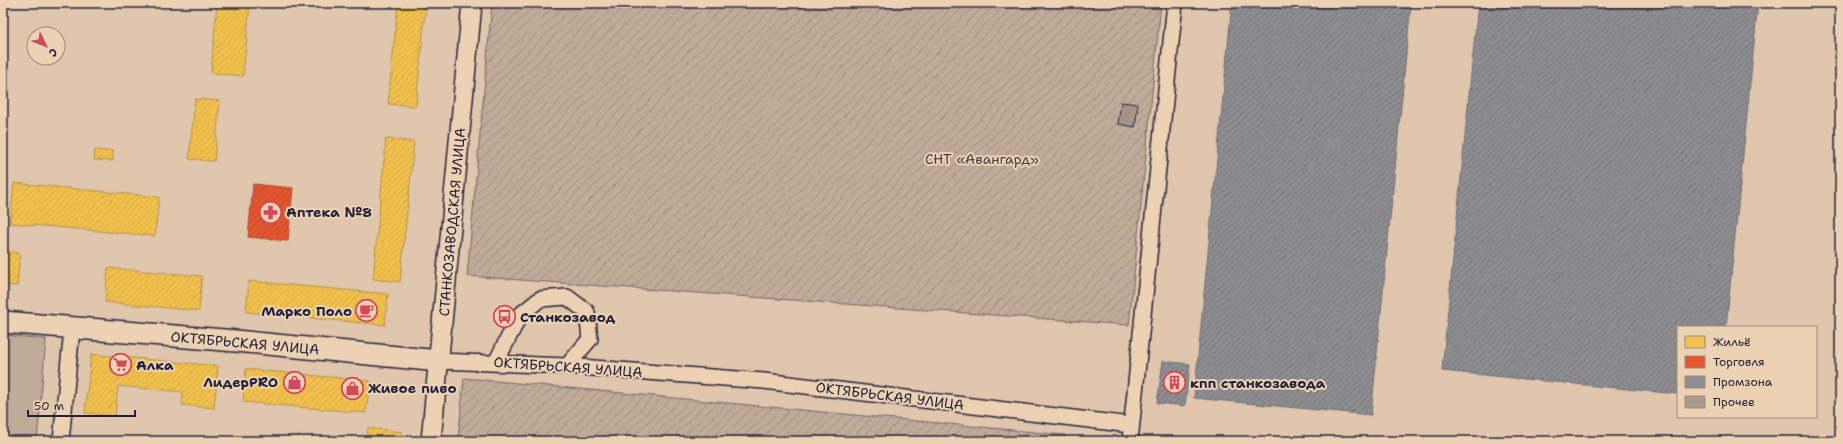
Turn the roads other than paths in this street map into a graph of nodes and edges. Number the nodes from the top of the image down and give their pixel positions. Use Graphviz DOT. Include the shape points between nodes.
graph roads {
  1 [pos="472,3"];
  2 [pos="1175,3"];
  3 [pos="3,322"];
  4 [pos="72,328"];
  5 [pos="439,360"];
  6 [pos="496,362"];
  7 [pos="567,366"];
  8 [pos="1131,425"];
  9 [pos="61,441"];
  10 [pos="431,441"];
  11 [pos="1130,441"];
  1 -- 5 [label="street, СТАНКОЗАВОДСКАЯ УЛИЦА"];
  2 -- 8 [label="street"];
  3 -- 4 [label="main road, ОКТЯБРЬСКАЯ УЛИЦА"];
  4 -- 5 [label="main road, ОКТЯБРЬСКАЯ УЛИЦА"];
  4 -- 9 [label="street"];
  5 -- 6 [label="street, ОКТЯБРЬСКАЯ УЛИЦА"];
  5 -- 10 [label="street, СТАНКОЗАВОДСКАЯ УЛИЦА"];
  6 -- 7 [label="street, ОКТЯБРЬСКАЯ УЛИЦА"];
  6 -- 7 [label="street" via="520,315 540,299 568,297 587,312 590,339"];
  7 -- 8 [label="street, ОКТЯБРЬСКАЯ УЛИЦА" via="764,381"];
  8 -- 11 [label="street"];
}
